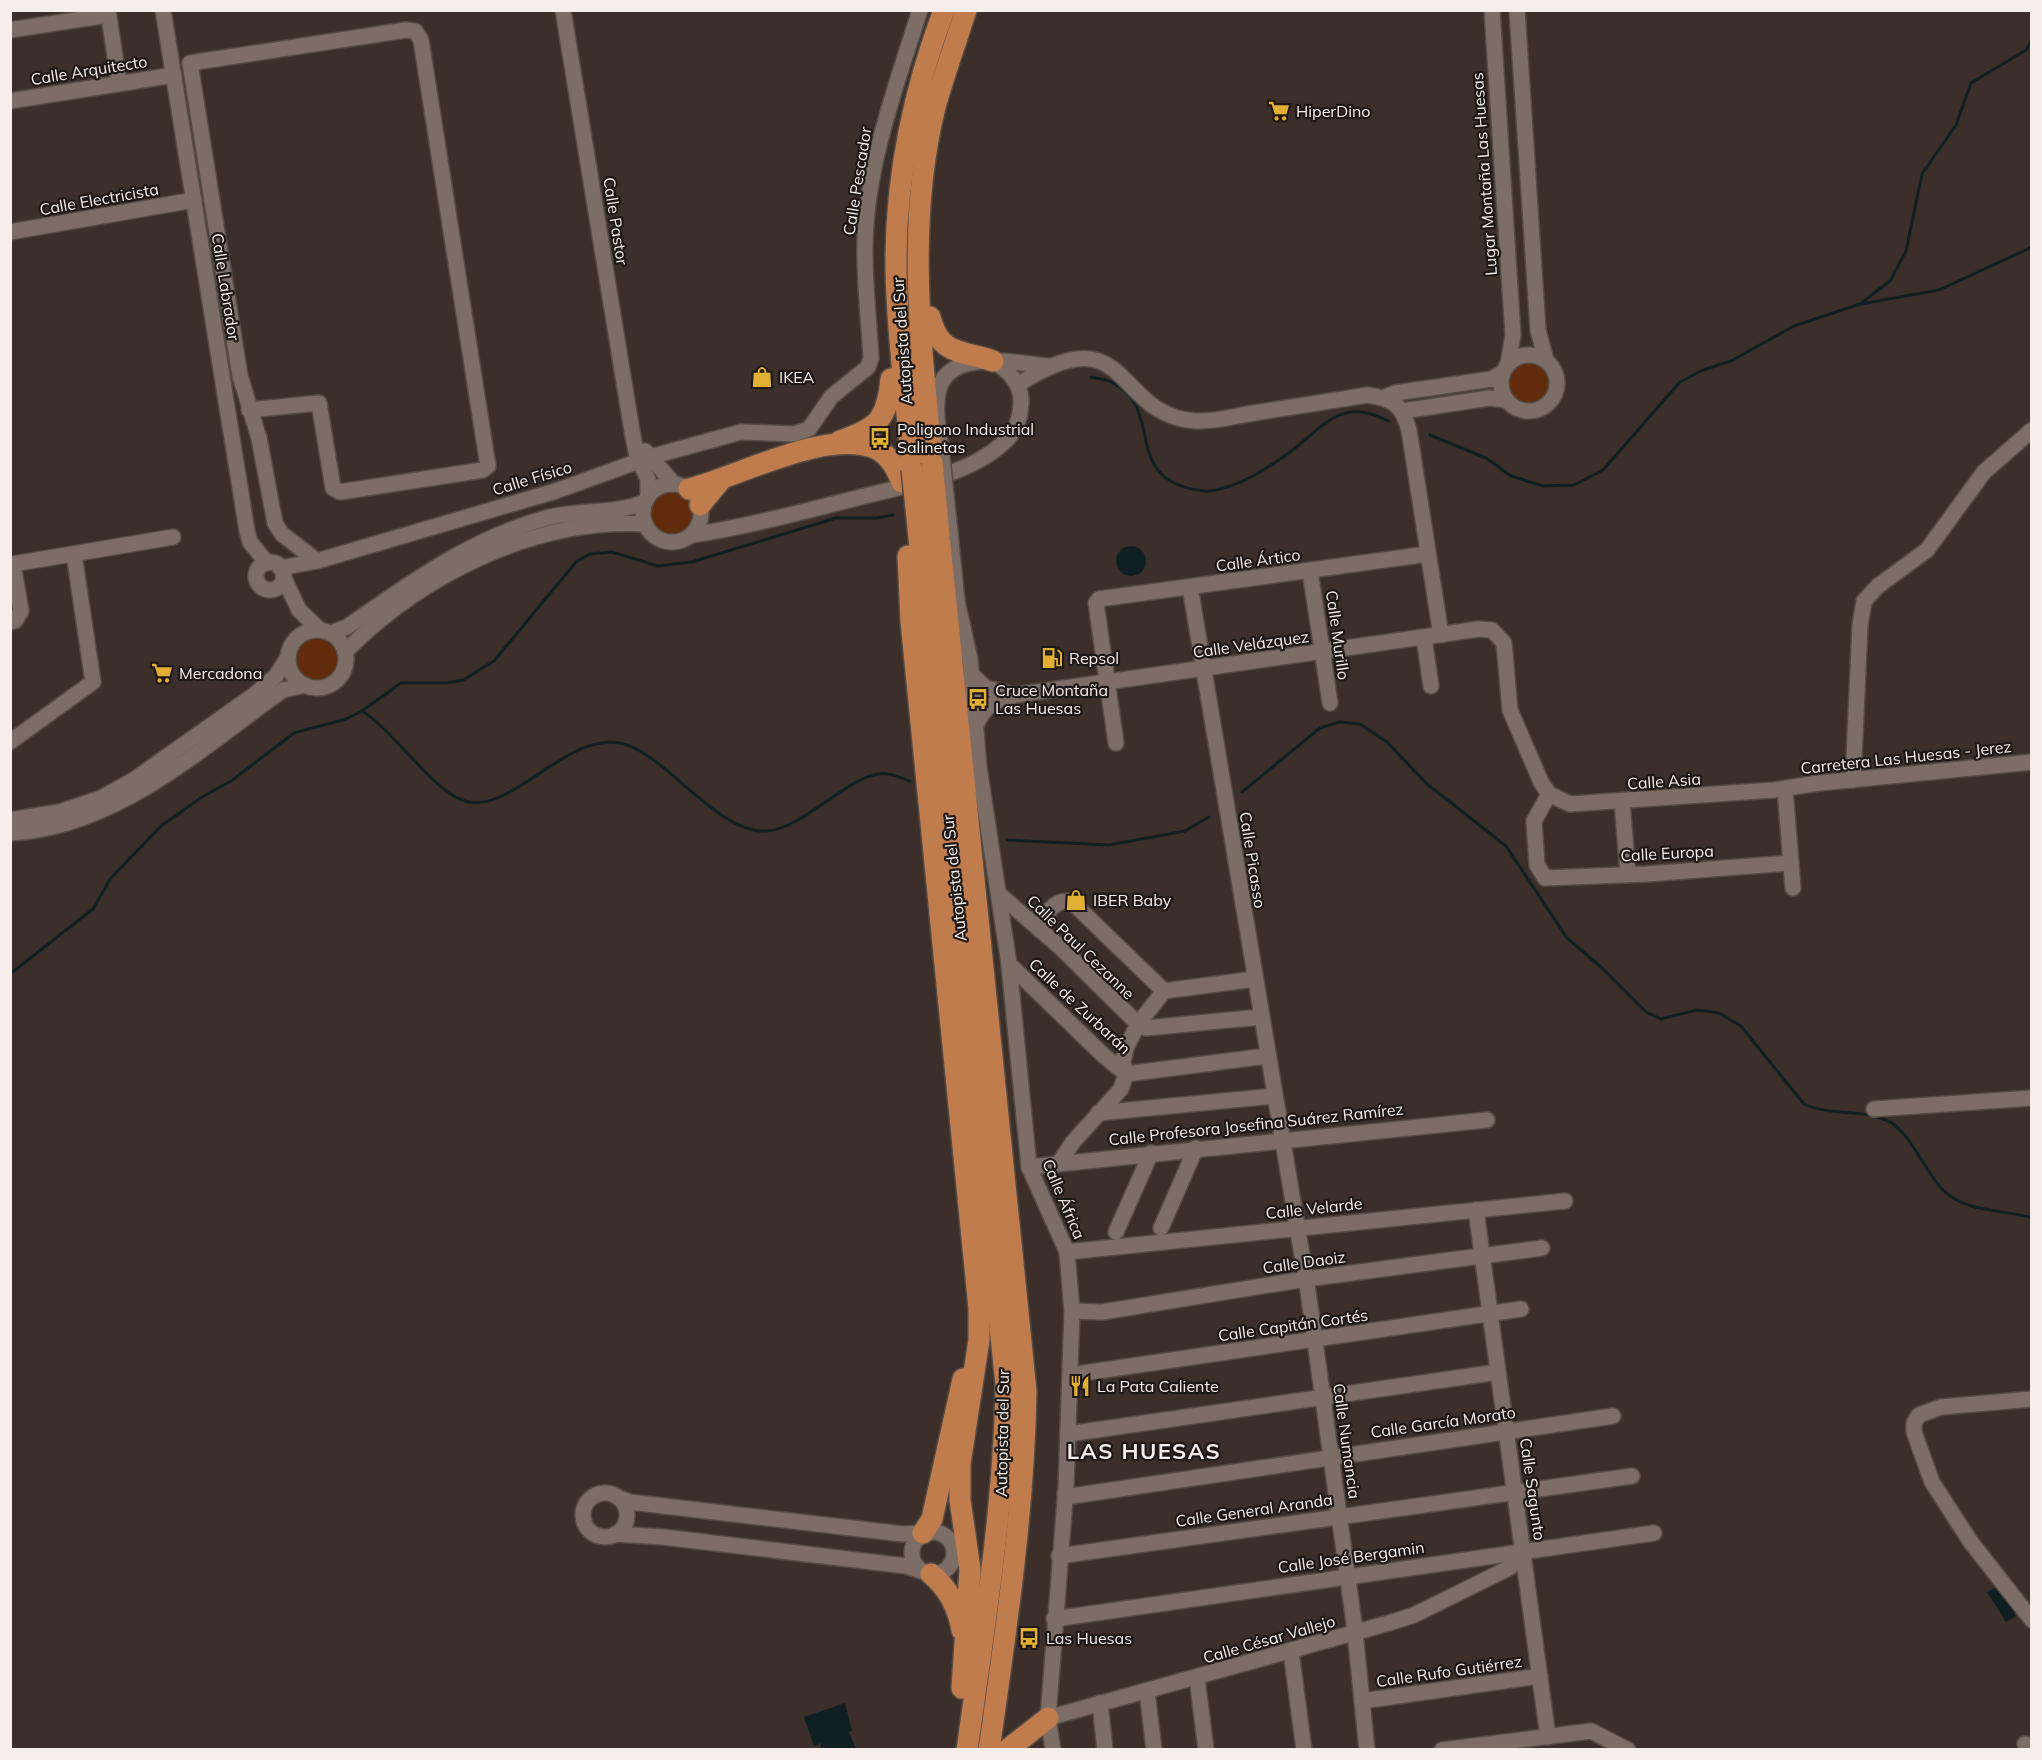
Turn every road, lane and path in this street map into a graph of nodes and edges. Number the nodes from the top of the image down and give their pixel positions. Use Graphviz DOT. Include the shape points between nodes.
graph roads {
  1 [pos="164,10"];
  2 [pos="563,10"];
  3 [pos="920,10"];
  4 [pos="944,10"];
  5 [pos="966,10"];
  6 [pos="1492,10"];
  7 [pos="1517,10"];
  8 [pos="108,13"];
  9 [pos="10,30"];
  10 [pos="174,75"];
  11 [pos="119,83"];
  12 [pos="10,101"];
  13 [pos="935,106"];
  14 [pos="194,200"];
  15 [pos="10,232"];
  16 [pos="898,304"];
  17 [pos="930,317"];
  18 [pos="1538,330"];
  19 [pos="1513,335"];
  20 [pos="1527,355"];
  21 [pos="1546,360"];
  22 [pos="993,361"];
  23 [pos="1048,366"];
  24 [pos="1505,369"];
  25 [pos="891,379"];
  26 [pos="1018,384"];
  27 [pos="1385,397"];
  28 [pos="1506,400"];
  29 [pos="937,405"];
  30 [pos="249,410"];
  31 [pos="1403,411"];
  32 [pos="2031,430"];
  33 [pos="794,434"];
  34 [pos="634,439"];
  35 [pos="826,446"];
  36 [pos="645,459"];
  37 [pos="937,460"];
  38 [pos="616,469"];
  39 [pos="905,476"];
  40 [pos="691,498"];
  41 [pos="646,499"];
  42 [pos="644,524"];
  43 [pos="735,528"];
  44 [pos="692,535"];
  45 [pos="929,536"];
  46 [pos="173,537"];
  47 [pos="1427,551"];
  48 [pos="74,554"];
  49 [pos="317,561"];
  50 [pos="277,569"];
  51 [pos="1310,571"];
  52 [pos="1190,587"];
  53 [pos="273,589"];
  54 [pos="957,601"];
  55 [pos="297,604"];
  56 [pos="10,622"];
  57 [pos="325,632"];
  58 [pos="1441,635"];
  59 [pos="1424,638"];
  60 [pos="294,641"];
  61 [pos="345,652"];
  62 [pos="1322,652"];
  63 [pos="288,657"];
  64 [pos="1202,669"];
  65 [pos="971,674"];
  66 [pos="1107,683"];
  67 [pos="305,685"];
  68 [pos="1431,686"];
  69 [pos="1015,695"];
  70 [pos="1330,704"];
  71 [pos="976,726"];
  72 [pos="10,742"];
  73 [pos="1116,743"];
  74 [pos="2031,762"];
  75 [pos="979,767"];
  76 [pos="1853,780"];
  77 [pos="1785,789"];
  78 [pos="1549,794"];
  79 [pos="1622,802"];
  80 [pos="977,804"];
  81 [pos="10,819"];
  82 [pos="10,833"];
  83 [pos="1791,863"];
  84 [pos="1628,874"];
  85 [pos="1793,888"];
  86 [pos="1000,895"];
  87 [pos="979,912"];
  88 [pos="1046,914"];
  89 [pos="1023,915"];
  90 [pos="1040,930"];
  91 [pos="1009,964"];
  92 [pos="1255,979"];
  93 [pos="1164,991"];
  94 [pos="1261,1017"];
  95 [pos="1138,1024"];
  96 [pos="1268,1056"];
  97 [pos="1126,1074"];
  98 [pos="1274,1096"];
  99 [pos="2031,1098"];
  100 [pos="1874,1109"];
  101 [pos="1098,1113"];
  102 [pos="1486,1120"];
  103 [pos="1282,1139"];
  104 [pos="1196,1148"];
  105 [pos="1151,1153"];
  106 [pos="1059,1162"];
  107 [pos="1029,1167"];
  108 [pos="1564,1201"];
  109 [pos="1476,1210"];
  110 [pos="1298,1227"];
  111 [pos="1161,1228"];
  112 [pos="1116,1232"];
  113 [pos="1542,1248"];
  114 [pos="1067,1252"];
  115 [pos="1482,1256"];
  116 [pos="1306,1279"];
  117 [pos="979,1308"];
  118 [pos="1521,1309"];
  119 [pos="1072,1311"];
  120 [pos="1490,1313"];
  121 [pos="1315,1340"];
  122 [pos="1071,1372"];
  123 [pos="1498,1372"];
  124 [pos="1323,1398"];
  125 [pos="2031,1398"];
  126 [pos="1612,1416"];
  127 [pos="1507,1432"];
  128 [pos="1068,1434"];
  129 [pos="1331,1456"];
  130 [pos="1632,1476"];
  131 [pos="1516,1492"];
  132 [pos="1065,1494"];
  133 [pos="619,1498"];
  134 [pos="1340,1516"];
  135 [pos="923,1533"];
  136 [pos="1654,1533"];
  137 [pos="615,1534"];
  138 [pos="1523,1551"];
  139 [pos="1059,1556"];
  140 [pos="1493,1556"];
  141 [pos="1500,1572"];
  142 [pos="926,1573"];
  143 [pos="1348,1575"];
  144 [pos="1527,1580"];
  145 [pos="1054,1619"];
  146 [pos="2031,1620"];
  147 [pos="1355,1633"];
  148 [pos="1291,1651"];
  149 [pos="1540,1676"];
  150 [pos="1197,1678"];
  151 [pos="963,1680"];
  152 [pos="1147,1691"];
  153 [pos="1362,1701"];
  154 [pos="1100,1703"];
  155 [pos="1048,1718"];
  156 [pos="1548,1737"];
  157 [pos="954,1749"];
  158 [pos="967,1749"];
  159 [pos="989,1749"];
  160 [pos="1007,1749"];
  161 [pos="1053,1749"];
  162 [pos="1105,1749"];
  163 [pos="1154,1749"];
  164 [pos="1206,1749"];
  165 [pos="1304,1749"];
  166 [pos="1367,1749"];
  167 [pos="1442,1749"];
  168 [pos="1628,1749"];
  1 -- 10 [label="street, Calle Labrador"];
  2 -- 34 [label="street, Calle Pastor"];
  3 -- 33 [label="street, Calle Pescador" via="882,132 872,184 865,243 871,358 868,367 831,397 809,429"];
  4 -- 16 [label="highway, Autopista del Sur" via="922,73 902,171 896,268"];
  5 -- 13 [label="highway, Autopista del Sur"];
  6 -- 19 [label="street, Lugar Montaña Las Huesas"];
  7 -- 18 [label="street"];
  8 -- 9 [label="street"];
  8 -- 11 [label="street"];
  10 -- 11 [label="street, Calle Arquitecto"];
  10 -- 14 [label="street, Calle Labrador"];
  11 -- 12 [label="street, Calle Arquitecto"];
  13 -- 17 [label="highway" via="927,264"];
  13 -- 37 [label="highway, Autopista del Sur" via="917,248 918,307"];
  14 -- 15 [label="street, Calle Electricista"];
  14 -- 50 [label="street, Calle Labrador" via="247,531 250,542"];
  16 -- 25 [label="highway"];
  16 -- 39 [label="highway, Autopista del Sur"];
  17 -- 22 [label="highway" via="934,332 948,349"];
  17 -- 29 [label="highway"];
  18 -- 20 [label="street"];
  18 -- 21 [label="street"];
  19 -- 20 [label="street, Lugar Montaña Las Huesas"];
  19 -- 24 [label="street, Lugar Montaña Las Huesas"];
  20 -- 21 [label="street"];
  20 -- 24 [label="street"];
  21 -- 28 [label="street" via="1556,374 1551,401 1533,411 1523,411"];
  22 -- 23 [label="street"];
  22 -- 26 [label="street"];
  22 -- 29 [label="street" via="957,368 942,383"];
  23 -- 26 [label="street"];
  23 -- 27 [label="street" via="1071,360 1096,360 1109,365 1166,413 1195,421 1368,395"];
  24 -- 27 [label="street" via="1492,379"];
  24 -- 28 [label="street, Lugar Montaña Las Huesas" via="1502,392"];
  25 -- 35 [label="highway" via="888,406 881,421"];
  25 -- 39 [label="highway"];
  26 -- 43 [label="street" via="1022,397 1014,431 1003,444 962,469"];
  27 -- 31 [label="street"];
  28 -- 31 [label="street" via="1489,398"];
  29 -- 37 [label="street"];
  30 -- 30 [label="street" via="318,403 333,488 340,492 483,470 488,466 423,50 415,31 190,63 240,376"];
  30 -- 49 [label="street" via="259,438 275,523 282,534"];
  31 -- 47 [label="street"];
  32 -- 76 [label="street" via="1984,472 1927,550 1864,601"];
  33 -- 36 [label="street, Calle Físico" via="741,432"];
  34 -- 36 [label="street, Calle Pastor"];
  34 -- 38 [label="street"];
  35 -- 39 [label="highway" via="862,445 878,450"];
  35 -- 40 [label="highway" via="770,460"];
  36 -- 38 [label="street, Calle Físico"];
  36 -- 40 [label="street, Calle Pastor"];
  36 -- 41 [label="street, Calle Pastor"];
  37 -- 45 [label="highway, Autopista del Sur, bridge"];
  38 -- 49 [label="street, Calle Físico" via="556,491"];
  39 -- 45 [label="highway, Autopista del Sur, bridge"];
  40 -- 41 [label="street" via="659,487"];
  40 -- 43 [label="street" via="717,525"];
  40 -- 44 [label="street"];
  41 -- 42 [label="street"];
  41 -- 57 [label="street" via="629,509 571,513 503,532 440,563 347,627"];
  42 -- 44 [label="street" via="665,542"];
  42 -- 61 [label="street" via="587,524 508,545 438,580 365,632"];
  43 -- 44 [label="street"];
  45 -- 54 [label="street, Calle África"];
  45 -- 87 [label="highway, Autopista del Sur"];
  45 -- 117 [label="highway" via="911,621"];
  45 -- 158 [label="highway, Autopista del Sur" via="1006,1385 1005,1464 999,1522"];
  46 -- 48 [label="street"];
  47 -- 51 [label="street, Calle Ártico"];
  47 -- 58 [label="street"];
  48 -- 56 [label="street" via="13,564 21,611"];
  48 -- 72 [label="street" via="93,682"];
  49 -- 50 [label="street, Calle Físico"];
  50 -- 53 [label="street" via="280,584"];
  50 -- 53 [label="street" via="258,569 256,578 264,588"];
  50 -- 55 [label="street, Calle Labrador"];
  51 -- 52 [label="street, Calle Ártico"];
  51 -- 62 [label="street, Calle Murillo"];
  52 -- 64 [label="street, Calle Picasso"];
  52 -- 66 [label="street, Calle Ártico" via="1099,599 1096,603"];
  53 -- 55 [label="street"];
  54 -- 65 [label="street, Calle África"];
  54 -- 80 [label="highway"];
  55 -- 57 [label="street"];
  55 -- 60 [label="street"];
  57 -- 60 [label="street" via="308,631"];
  57 -- 61 [label="street" via="340,641"];
  58 -- 59 [label="street, Calle Velázquez"];
  58 -- 78 [label="street, Calle Velázquez" via="1492,630 1504,643 1510,710"];
  59 -- 62 [label="street, Calle Velázquez"];
  59 -- 68 [label="street"];
  60 -- 63 [label="street"];
  61 -- 67 [label="street" via="344,670 339,678 323,687"];
  62 -- 64 [label="street, Calle Velázquez"];
  62 -- 70 [label="street, Calle Murillo"];
  63 -- 67 [label="street" via="296,678"];
  63 -- 81 [label="street" via="276,676 254,696 135,779 101,798 59,813"];
  64 -- 66 [label="street, Calle Velázquez"];
  64 -- 92 [label="street, Calle Picasso"];
  65 -- 69 [label="street, Calle Velázquez" via="986,688"];
  65 -- 71 [label="street, Calle África"];
  66 -- 69 [label="street, Calle Velázquez"];
  66 -- 73 [label="street"];
  67 -- 82 [label="street" via="283,690 146,788 108,808 68,824"];
  69 -- 71 [label="street, Calle Velázquez" via="993,702 983,710"];
  71 -- 75 [label="street, Calle África"];
  74 -- 76 [label="street, Carretera Las Huesas - Jerez"];
  75 -- 80 [label="highway"];
  75 -- 86 [label="street, Calle África"];
  76 -- 77 [label="street, Carretera Las Huesas - Jerez"];
  77 -- 79 [label="street, Calle Asia"];
  77 -- 83 [label="street"];
  78 -- 79 [label="street, Calle Asia" via="1570,804"];
  78 -- 84 [label="street, Calle Europa" via="1534,821 1537,865 1545,878"];
  79 -- 84 [label="street"];
  80 -- 87 [label="highway"];
  83 -- 84 [label="street, Calle Europa"];
  83 -- 85 [label="street"];
  86 -- 89 [label="street, Calle Paul Cezanne"];
  86 -- 91 [label="street, Calle África"];
  87 -- 159 [label="highway, Autopista del Sur" via="1026,1391 1020,1527"];
  88 -- 89 [label="street"];
  88 -- 90 [label="street"];
  88 -- 93 [label="street" via="1058,903 1072,902"];
  89 -- 90 [label="street, Calle Paul Cezanne"];
  90 -- 95 [label="street, Calle Paul Cezanne"];
  91 -- 97 [label="street, Calle de Zurbarán"];
  91 -- 107 [label="street, Calle África"];
  92 -- 93 [label="street"];
  92 -- 94 [label="street, Calle Picasso"];
  93 -- 95 [label="street"];
  94 -- 95 [label="street" via="1146,1028"];
  94 -- 96 [label="street, Calle Picasso"];
  95 -- 97 [label="street" via="1126,1048"];
  96 -- 97 [label="street"];
  96 -- 98 [label="street, Calle Picasso"];
  97 -- 101 [label="street" via="1121,1089"];
  98 -- 101 [label="street"];
  98 -- 103 [label="street, Calle Picasso"];
  99 -- 100 [label="street"];
  101 -- 106 [label="street"];
  102 -- 103 [label="street, Calle Profesora Josefina Suárez Ramírez"];
  103 -- 104 [label="street, Calle Profesora Josefina Suárez Ramírez"];
  103 -- 110 [label="street, Calle Numancia"];
  104 -- 105 [label="street, Calle Profesora Josefina Suárez Ramírez"];
  104 -- 111 [label="street"];
  105 -- 106 [label="street, Calle Profesora Josefina Suárez Ramírez"];
  105 -- 112 [label="street"];
  106 -- 107 [label="street, Calle Profesora Josefina Suárez Ramírez"];
  107 -- 114 [label="street, Calle África"];
  108 -- 109 [label="street, Calle Velarde"];
  109 -- 110 [label="street, Calle Velarde"];
  109 -- 115 [label="street, Calle Sagunto"];
  110 -- 114 [label="street, Calle Velarde"];
  110 -- 116 [label="street, Calle Numancia"];
  113 -- 115 [label="street, Calle Daoiz"];
  114 -- 119 [label="street, Calle África"];
  115 -- 116 [label="street, Calle Daoiz"];
  115 -- 120 [label="street, Calle Sagunto"];
  116 -- 119 [label="street, Calle Daoiz" via="1102,1312"];
  116 -- 121 [label="street, Calle Numancia"];
  117 -- 135 [label="highway" via="973,1349 958,1392 932,1519"];
  117 -- 151 [label="highway" via="979,1340 960,1464 960,1500 970,1569"];
  118 -- 120 [label="street, Calle Capitán Cortés"];
  119 -- 122 [label="street, Calle África"];
  120 -- 121 [label="street, Calle Capitán Cortés"];
  120 -- 123 [label="street, Calle Sagunto"];
  121 -- 122 [label="street, Calle Capitán Cortés"];
  121 -- 124 [label="street, Calle Numancia"];
  122 -- 128 [label="street, Calle África"];
  123 -- 124 [label="street"];
  123 -- 127 [label="street, Calle Sagunto"];
  124 -- 128 [label="street"];
  124 -- 129 [label="street, Calle Numancia"];
  125 -- 146 [label="street" via="1941,1407 1919,1415 1914,1423 1932,1482 1970,1541"];
  126 -- 127 [label="street, Calle García Morato"];
  127 -- 129 [label="street, Calle García Morato"];
  127 -- 131 [label="street, Calle Sagunto"];
  128 -- 132 [label="street, Calle África"];
  129 -- 132 [label="street, Calle García Morato"];
  129 -- 134 [label="street, Calle Numancia"];
  130 -- 131 [label="street, Calle General Aranda"];
  131 -- 134 [label="street, Calle General Aranda"];
  131 -- 138 [label="street, Calle Sagunto"];
  132 -- 139 [label="street, Calle África"];
  133 -- 135 [label="street" via="903,1534"];
  133 -- 137 [label="street" via="627,1517"];
  133 -- 137 [label="street" via="606,1493 592,1497 583,1516 594,1533"];
  134 -- 139 [label="street, Calle General Aranda"];
  134 -- 143 [label="street, Calle Numancia"];
  135 -- 142 [label="street" via="911,1548 912,1561"];
  135 -- 142 [label="street" via="937,1532 949,1539 954,1552 945,1571"];
  136 -- 138 [label="street, Calle José Bergamin"];
  137 -- 142 [label="street" via="906,1566"];
  138 -- 140 [label="street, Calle José Bergamin"];
  138 -- 141 [label="street, Calle César Vallejo" via="1518,1562"];
  138 -- 144 [label="street, Calle Sagunto"];
  139 -- 145 [label="street, Calle África"];
  140 -- 141 [label="street"];
  140 -- 143 [label="street, Calle José Bergamin"];
  141 -- 144 [label="street" via="1517,1572"];
  141 -- 147 [label="street, Calle César Vallejo" via="1413,1614"];
  142 -- 151 [label="highway" via="943,1584 954,1602 962,1627"];
  143 -- 145 [label="street, Calle José Bergamin"];
  143 -- 147 [label="street, Calle Numancia"];
  144 -- 149 [label="street, Calle Sagunto"];
  145 -- 155 [label="street, Calle África"];
  147 -- 148 [label="street, Calle César Vallejo"];
  147 -- 153 [label="street, Calle Numancia"];
  148 -- 150 [label="street, Calle César Vallejo"];
  148 -- 165 [label="street"];
  149 -- 153 [label="street, Calle Rufo Gutiérrez"];
  149 -- 156 [label="street, Calle Sagunto"];
  150 -- 152 [label="street, Calle César Vallejo"];
  150 -- 164 [label="street"];
  151 -- 157 [label="highway"];
  152 -- 154 [label="street, Calle César Vallejo"];
  152 -- 163 [label="street"];
  153 -- 166 [label="street, Calle Numancia"];
  154 -- 155 [label="street, Calle César Vallejo"];
  154 -- 162 [label="street"];
  155 -- 160 [label="highway"];
  155 -- 161 [label="street, Calle África"];
  156 -- 167 [label="street"];
  156 -- 168 [label="street" via="1591,1731"];
}
